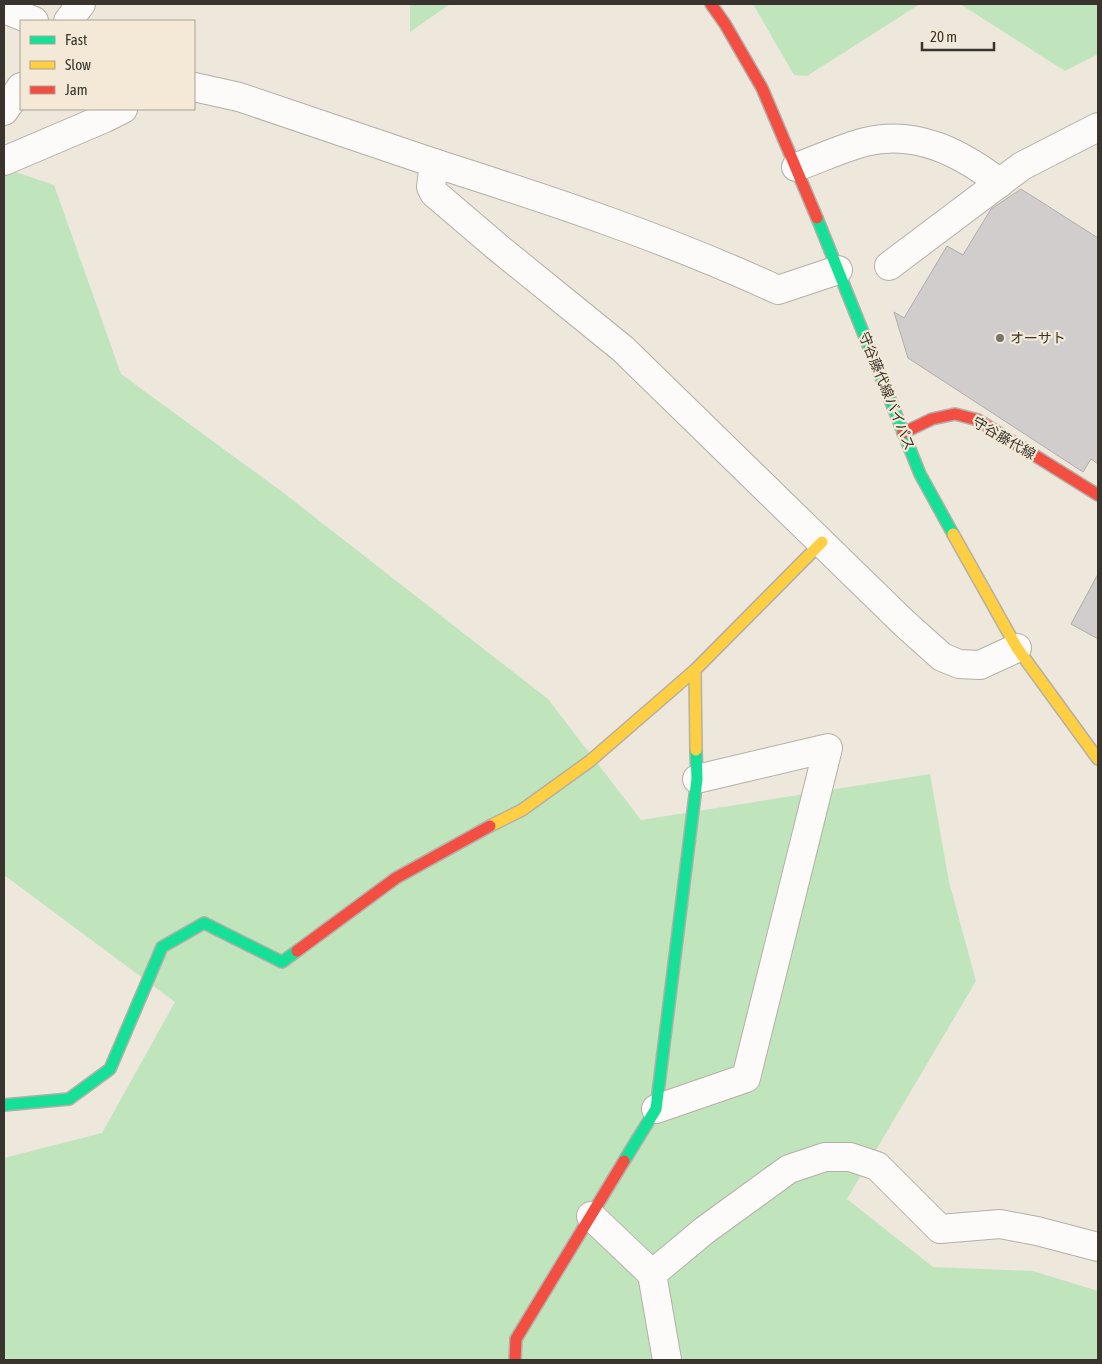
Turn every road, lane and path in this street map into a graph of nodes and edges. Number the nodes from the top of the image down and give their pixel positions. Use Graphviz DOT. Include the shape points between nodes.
graph roads {
  1 [pos="711,4"];
  2 [pos="4,8"];
  3 [pos="32,20"];
  4 [pos="195,87"];
  5 [pos="20,88"];
  6 [pos="121,110"];
  7 [pos="4,111"];
  8 [pos="1098,127"];
  9 [pos="4,161"];
  10 [pos="434,163"];
  11 [pos="796,166"];
  12 [pos="1000,183"];
  13 [pos="888,266"];
  14 [pos="838,270"];
  15 [pos="903,432"];
  16 [pos="1098,495"];
  17 [pos="822,542"];
  18 [pos="1017,648"];
  19 [pos="695,670"];
  20 [pos="1098,759"];
  21 [pos="697,779"];
  22 [pos="4,1105"];
  23 [pos="656,1109"];
  24 [pos="591,1216"];
  25 [pos="1098,1247"];
  26 [pos="652,1274"];
  27 [pos="515,1360"];
  28 [pos="667,1360"];
  1 -- 11 [label="street, 守谷藤代線バイパス" via="762,88"];
  2 -- 3 [label="street"];
  4 -- 10 [label="street" via="239,97"];
  5 -- 7 [label="street"];
  6 -- 9 [label="street"];
  8 -- 12 [label="street" via="1022,166"];
  10 -- 14 [label="street" via="633,230 778,290"];
  10 -- 17 [label="street" via="431,187 434,193 623,349"];
  11 -- 12 [label="street" via="865,142 891,139 920,142 948,150 975,164"];
  11 -- 14 [label="street, 守谷藤代線バイパス"];
  12 -- 13 [label="street"];
  14 -- 15 [label="street, 守谷藤代線バイパス"];
  15 -- 16 [label="street, 守谷藤代線" via="932,419 955,414 978,420"];
  15 -- 18 [label="street, 守谷藤代線バイパス" via="920,474"];
  17 -- 18 [label="street" via="942,657 959,664 980,665"];
  17 -- 19 [label="street"];
  18 -- 20 [label="street, 守谷藤代線バイパス"];
  19 -- 21 [label="street"];
  19 -- 22 [label="street" via="590,761 522,810 396,878 282,962 204,923 162,947 110,1069 69,1099"];
  21 -- 23 [label="street"];
  21 -- 23 [label="street" via="828,748 746,1078"];
  23 -- 24 [label="street"];
  24 -- 26 [label="street"];
  24 -- 27 [label="street" via="516,1339"];
  25 -- 26 [label="street" via="1000,1224 940,1229 877,1166 850,1157 825,1157 789,1169 705,1230"];
  26 -- 28 [label="street"];
}
